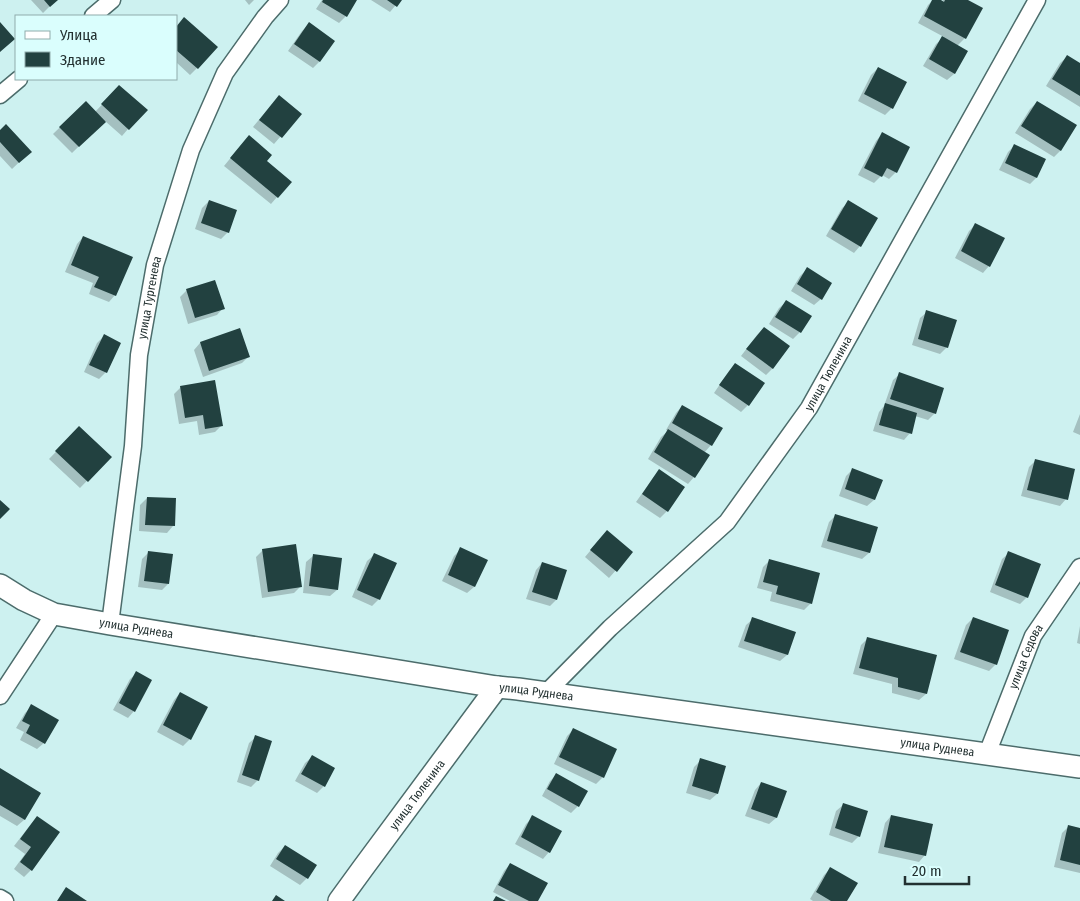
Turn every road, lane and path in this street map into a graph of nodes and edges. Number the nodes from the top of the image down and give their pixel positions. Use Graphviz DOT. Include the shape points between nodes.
graph roads {
  1 [pos="112,0"];
  2 [pos="280,0"];
  3 [pos="1037,0"];
  4 [pos="94,15"];
  5 [pos="18,80"];
  6 [pos="0,95"];
  7 [pos="1080,567"];
  8 [pos="0,585"];
  9 [pos="54,614"];
  10 [pos="110,624"];
  11 [pos="497,687"];
  12 [pos="546,693"];
  13 [pos="0,696"];
  14 [pos="987,754"];
  15 [pos="1080,767"];
  16 [pos="0,898"];
  17 [pos="5,901"];
  18 [pos="339,901"];
  1 -- 4 [label="street"];
  2 -- 10 [label="street, улица Тургенева" via="225,73 191,150 155,265 139,355 133,446"];
  3 -- 12 [label="street, улица Тюленина" via="809,408 727,522 610,628"];
  5 -- 6 [label="street"];
  7 -- 14 [label="street, улица Седова" via="1033,636"];
  8 -- 9 [label="street, улица Руднева"];
  9 -- 10 [label="street, улица Руднева"];
  9 -- 13 [label="street"];
  10 -- 11 [label="street, улица Руднева"];
  11 -- 12 [label="street, улица Руднева"];
  11 -- 18 [label="street, улица Тюленина"];
  12 -- 14 [label="street, улица Руднева"];
  14 -- 15 [label="street, улица Руднева"];
  16 -- 17 [label="street"];
}
